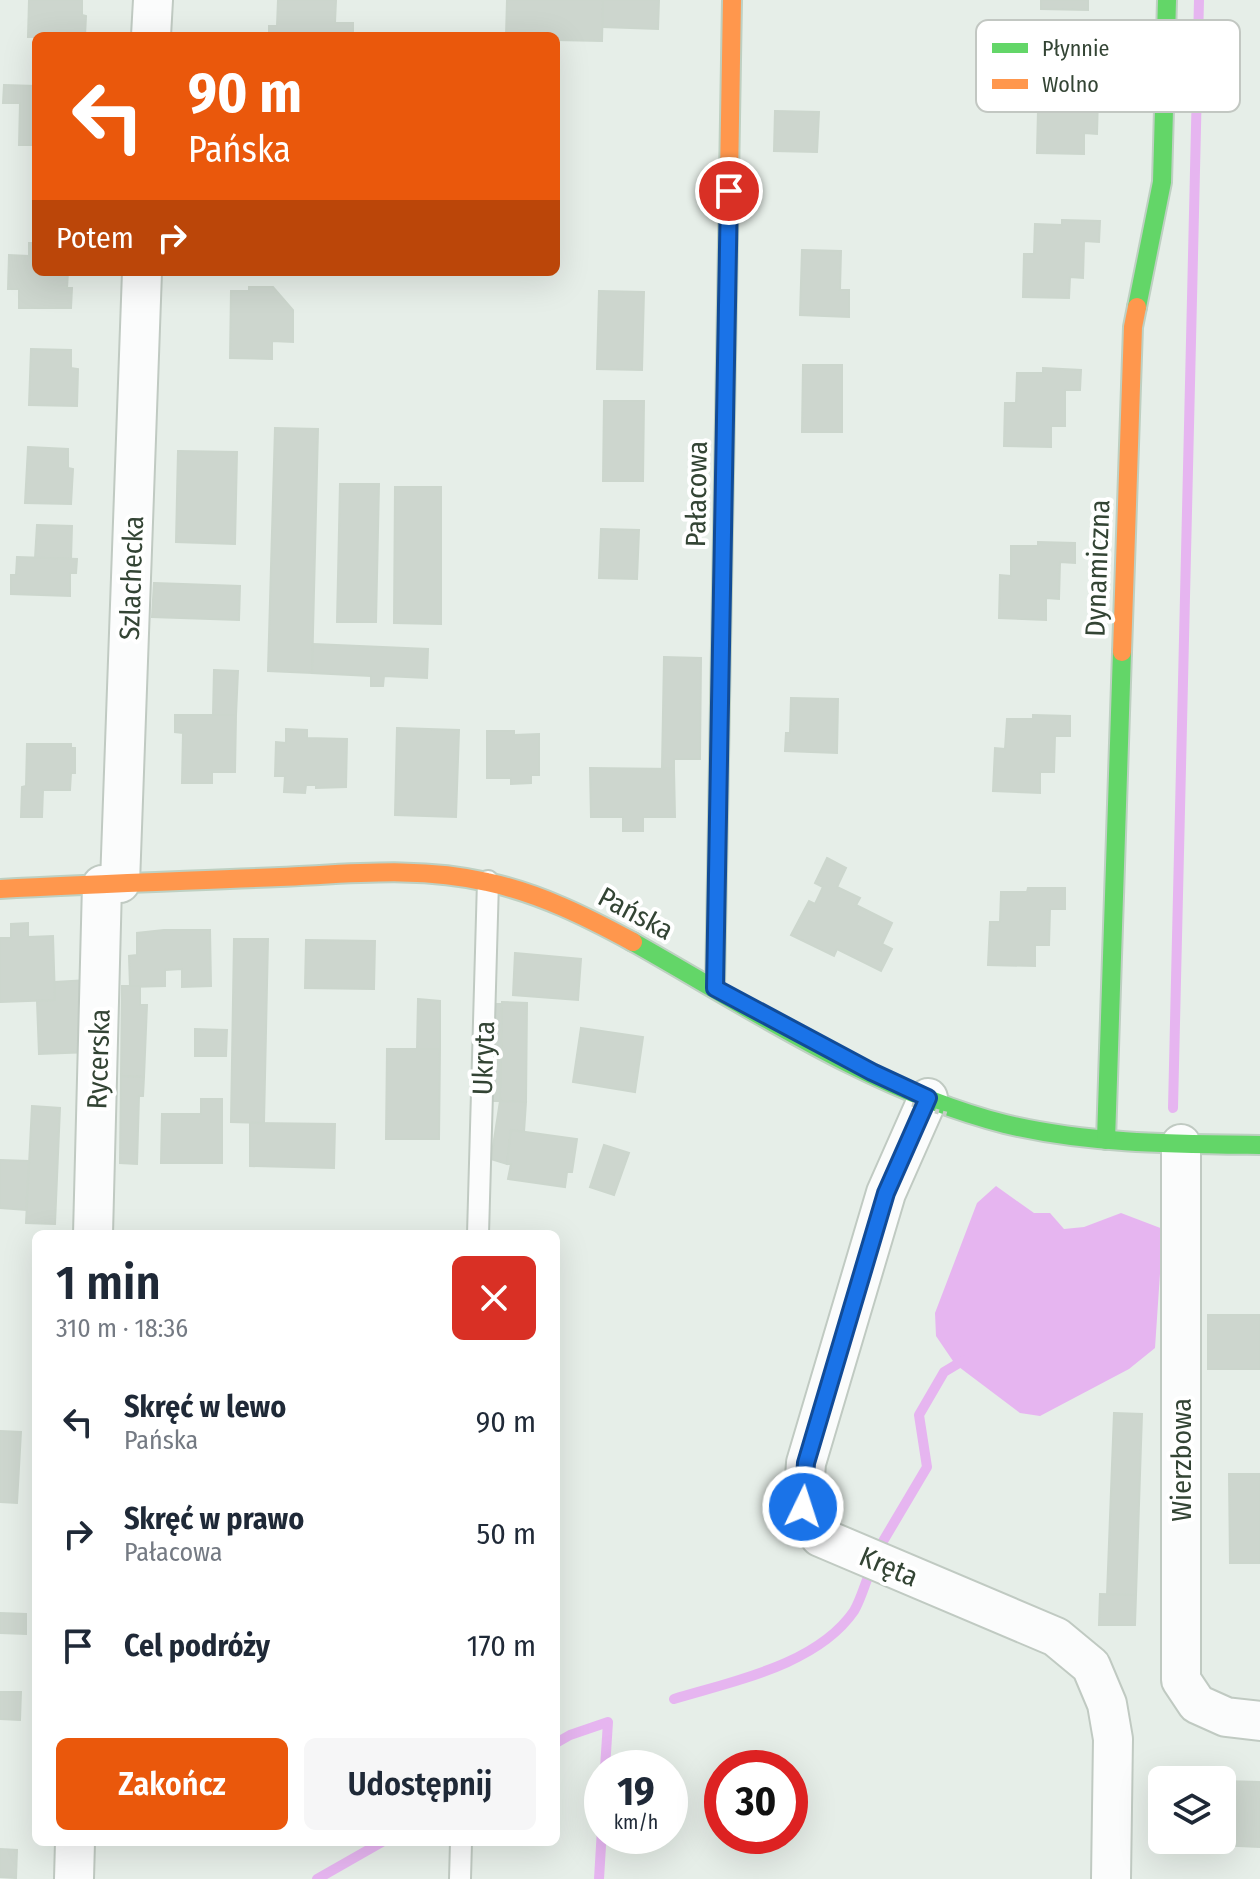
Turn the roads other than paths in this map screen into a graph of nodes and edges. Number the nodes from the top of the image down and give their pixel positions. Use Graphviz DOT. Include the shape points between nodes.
graph roads {
  1 [pos="153,0"];
  2 [pos="732,0"];
  3 [pos="1167,0"];
  4 [pos="1166,20"];
  5 [pos="151,32"];
  6 [pos="1164,112"];
  7 [pos="142,276"];
  8 [pos="488,881"];
  9 [pos="111,884"];
  10 [pos="0,889"];
  11 [pos="715,988"];
  12 [pos="930,1105"];
  13 [pos="1106,1140"];
  14 [pos="1181,1144"];
  15 [pos="1260,1145"];
  16 [pos="93,1230"];
  17 [pos="478,1230"];
  18 [pos="1260,1721"];
  19 [pos="75,1846"];
  20 [pos="461,1846"];
  21 [pos="74,1879"];
  22 [pos="460,1879"];
  23 [pos="1111,1879"];
  1 -- 5 [label="street"];
  2 -- 11 [label="street, Pałacowa"];
  3 -- 4 [label="street, Dynamiczna"];
  6 -- 13 [label="street, Dynamiczna" via="1162,182 1133,327"];
  7 -- 9 [label="street, Szlachecka"];
  8 -- 9 [label="street, Pańska" via="398,873"];
  8 -- 11 [label="street, Pańska" via="600,923"];
  8 -- 17 [label="lane, Ukryta"];
  9 -- 10 [label="street, Pańska"];
  9 -- 16 [label="street, Rycerska"];
  11 -- 12 [label="street, Pańska"];
  12 -- 13 [label="street, Pańska"];
  12 -- 23 [label="street, Kręta" via="886,1193 806,1463 803,1507 820,1537 1056,1637 1091,1666 1107,1704 1113,1739"];
  13 -- 14 [label="street, Pańska"];
  14 -- 15 [label="street, Pańska"];
  14 -- 18 [label="street, Wierzbowa" via="1181,1680 1197,1704 1226,1717"];
  19 -- 21 [label="street"];
  20 -- 22 [label="lane"];
}
